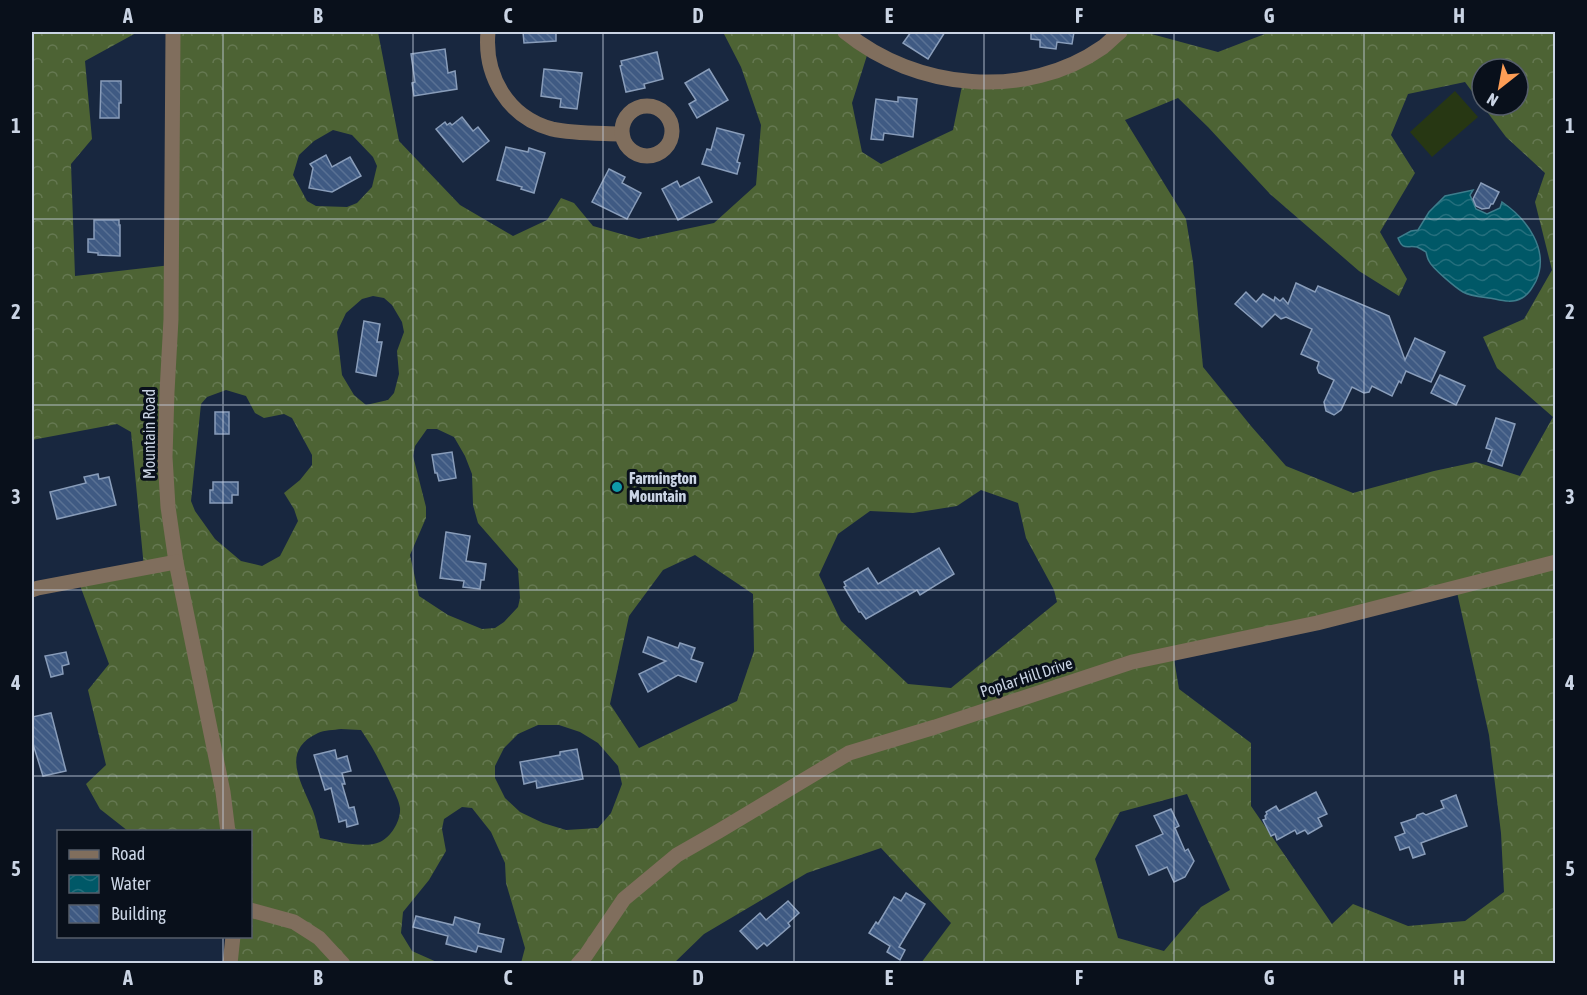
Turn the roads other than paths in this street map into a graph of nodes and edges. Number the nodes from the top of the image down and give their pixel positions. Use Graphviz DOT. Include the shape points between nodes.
graph roads {
  1 [pos="173,32"];
  2 [pos="488,32"];
  3 [pos="845,32"];
  4 [pos="1120,32"];
  5 [pos="622,134"];
  6 [pos="176,562"];
  7 [pos="1556,562"];
  8 [pos="32,590"];
  9 [pos="228,830"];
  10 [pos="252,911"];
  11 [pos="233,938"];
  12 [pos="230,963"];
  13 [pos="343,963"];
  14 [pos="578,963"];
  1 -- 6 [label="street, Mountain Road" via="171,319 165,456"];
  2 -- 5 [label="street" via="488,59 495,79 505,98 525,117 564,131"];
  3 -- 4 [label="street" via="869,50 925,74 985,83 1047,74 1103,47"];
  6 -- 8 [label="street"];
  6 -- 9 [label="street, Mountain Road"];
  7 -- 14 [label="street, Poplar Hill Drive" via="1317,623 1132,662 849,753 677,855 624,899"];
  10 -- 13 [label="street" via="294,922 320,938"];
  11 -- 12 [label="street"];
}
